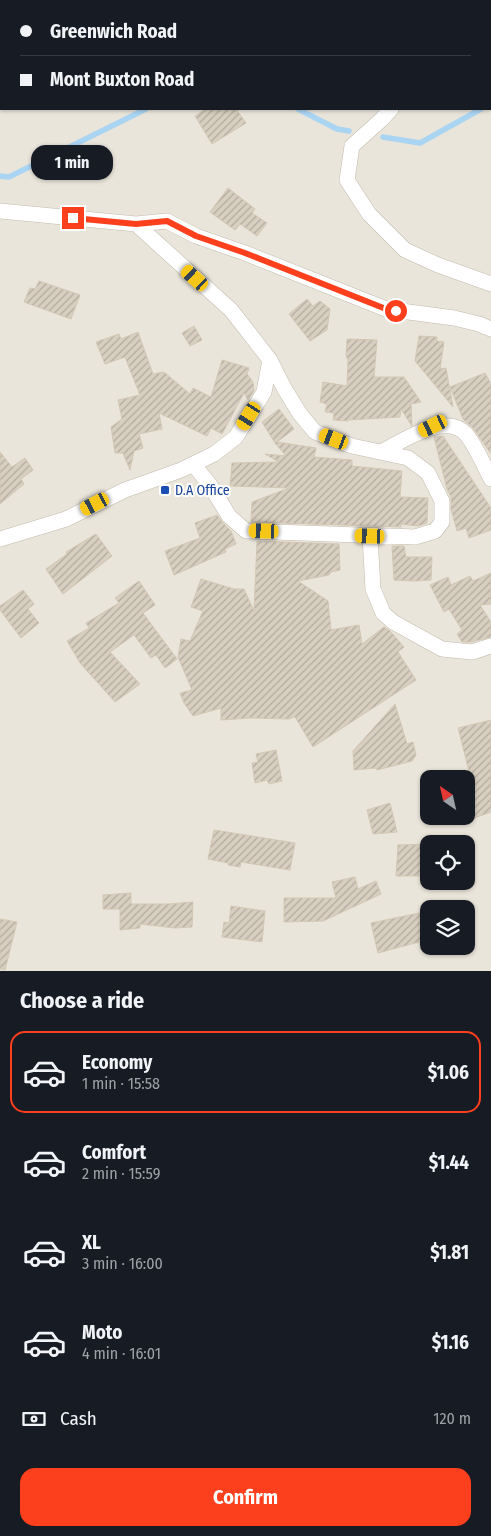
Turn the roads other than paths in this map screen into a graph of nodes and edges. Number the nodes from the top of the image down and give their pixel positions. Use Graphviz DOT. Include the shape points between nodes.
graph roads {
  1 [pos="390,110"];
  2 [pos="0,211"];
  3 [pos="136,224"];
  4 [pos="491,284"];
  5 [pos="491,329"];
  6 [pos="270,360"];
  7 [pos="380,452"];
  8 [pos="193,464"];
  9 [pos="491,479"];
  10 [pos="370,536"];
  11 [pos="0,539"];
  12 [pos="491,646"];
  1 -- 4 [label="street" via="352,146 347,180 369,214 404,250"];
  2 -- 3 [label="street"];
  3 -- 5 [label="street" via="167,221 196,236 386,309 454,318"];
  3 -- 6 [label="street" via="231,310"];
  6 -- 7 [label="street" via="300,414 315,432"];
  6 -- 8 [label="street" via="264,392 236,438"];
  7 -- 9 [label="street" via="433,426 454,426 466,434"];
  7 -- 10 [label="street" via="408,458 428,472 442,502 442,522 435,531 415,537"];
  8 -- 10 [label="street" via="229,516 246,531"];
  8 -- 11 [label="street" via="125,490 66,519"];
  10 -- 12 [label="street" via="373,589 383,613 442,649 472,652"];
}
